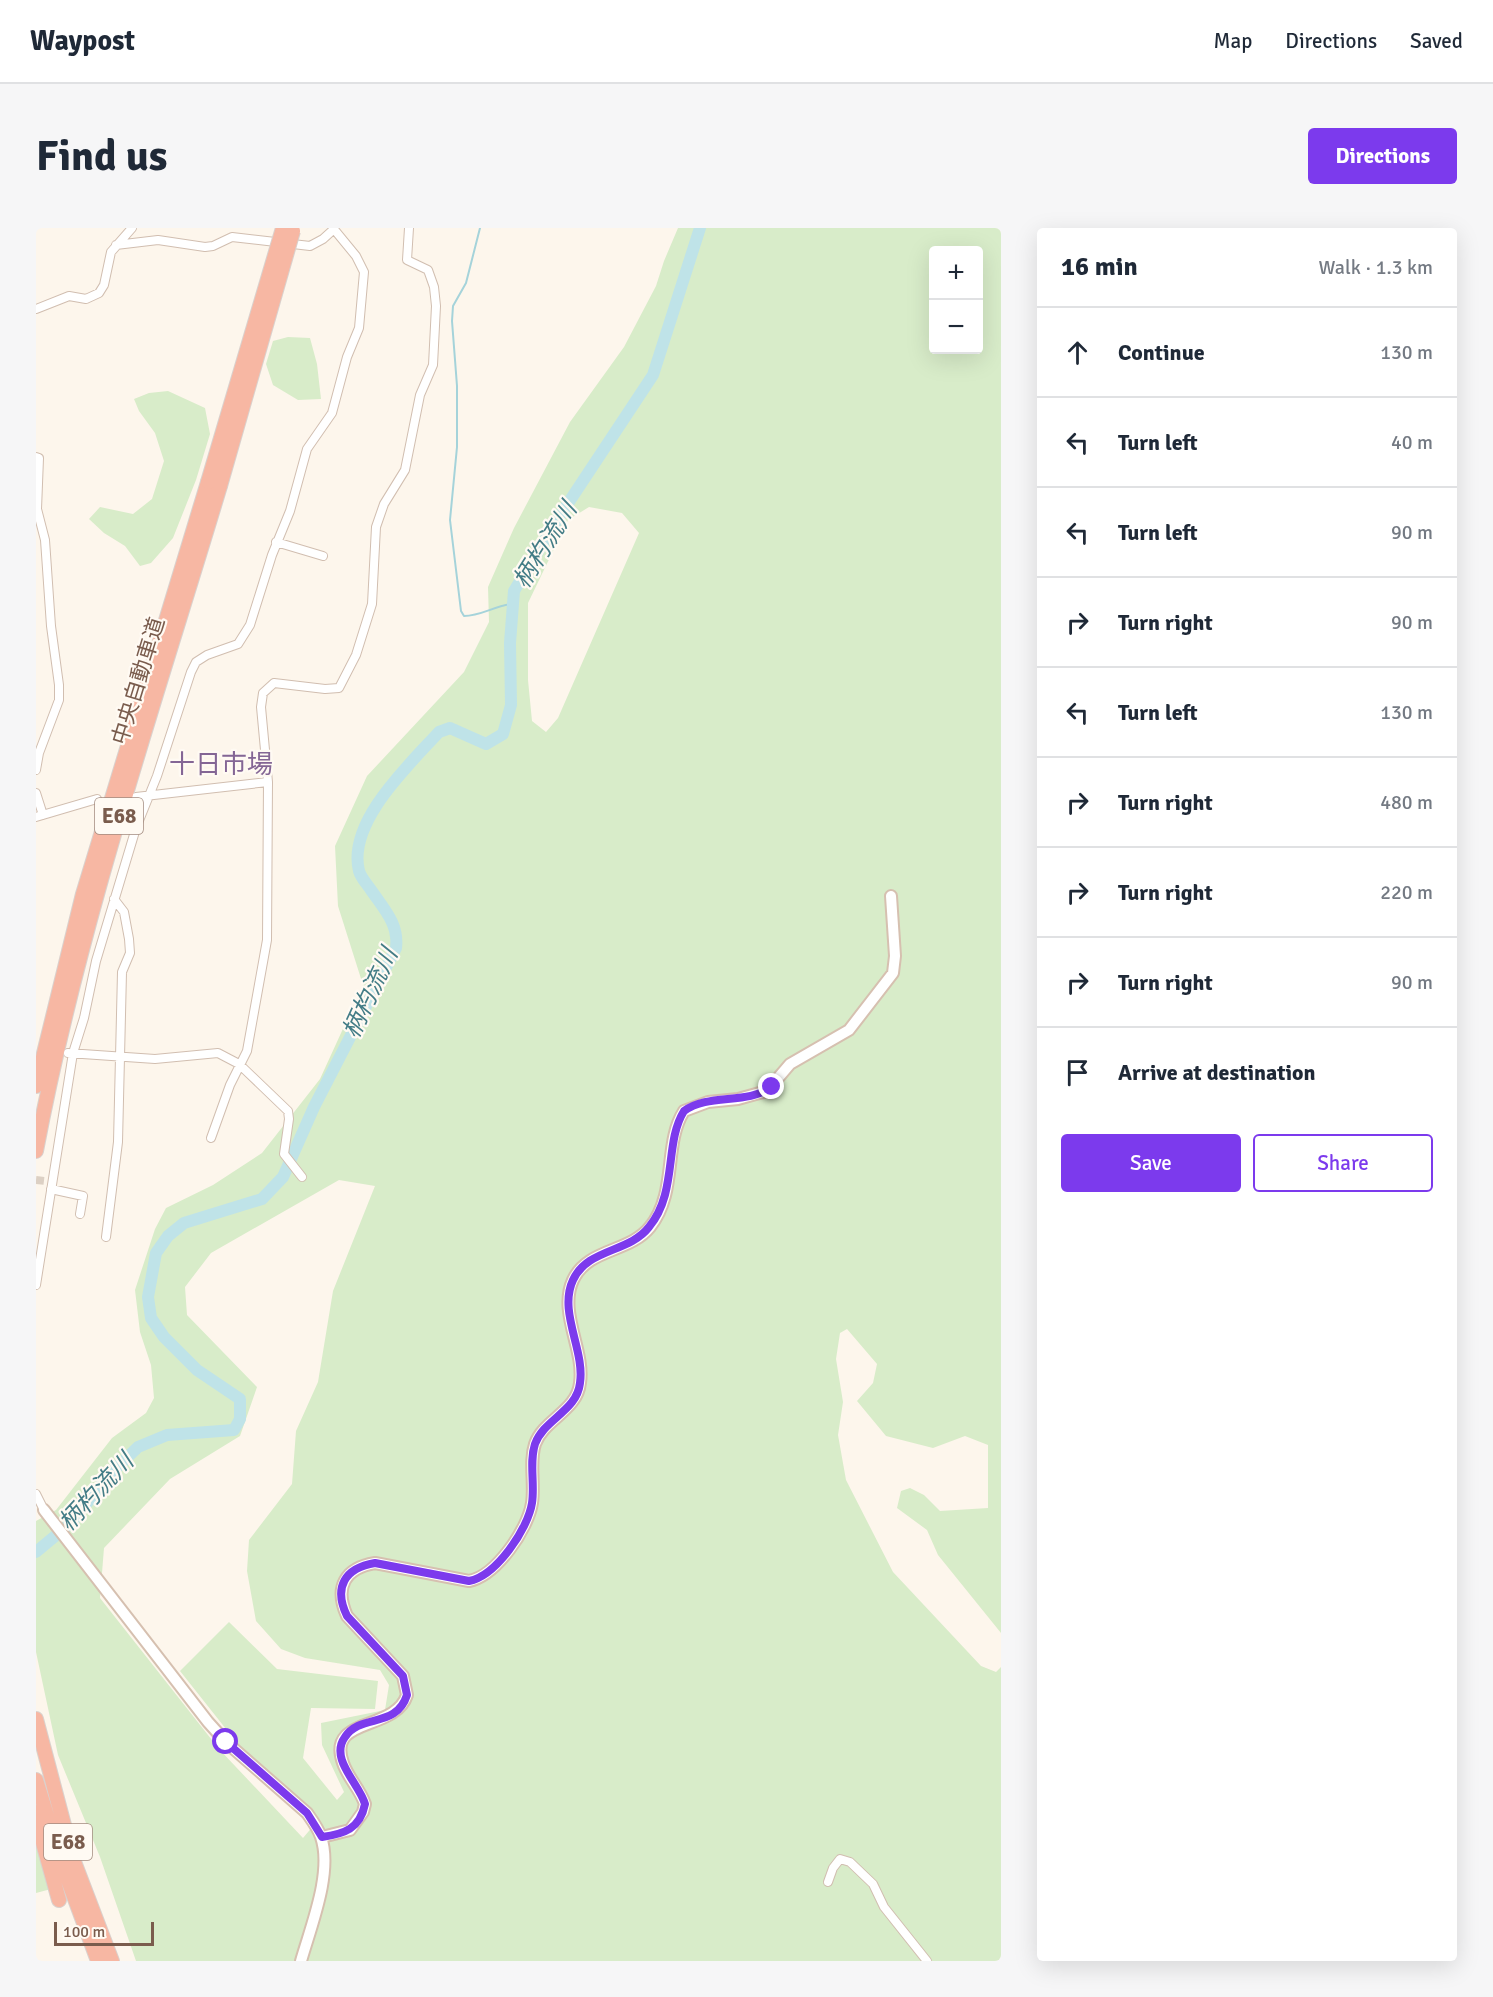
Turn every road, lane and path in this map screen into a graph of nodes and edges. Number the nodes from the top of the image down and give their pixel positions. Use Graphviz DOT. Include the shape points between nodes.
graph roads {
  1 [pos="132,228"];
  2 [pos="409,228"];
  3 [pos="290,229"];
  4 [pos="334,229"];
  5 [pos="116,245"];
  6 [pos="36,309"];
  7 [pos="36,457"];
  8 [pos="214,484"];
  9 [pos="276,542"];
  10 [pos="323,556"];
  11 [pos="36,770"];
  12 [pos="268,782"];
  13 [pos="36,794"];
  14 [pos="150,794"];
  15 [pos="136,797"];
  16 [pos="97,800"];
  17 [pos="40,816"];
  18 [pos="891,896"];
  19 [pos="114,899"];
  20 [pos="70,1053"];
  21 [pos="121,1058"];
  22 [pos="239,1064"];
  23 [pos="36,1086"];
  24 [pos="210,1138"];
  25 [pos="36,1150"];
  26 [pos="302,1176"];
  27 [pos="49,1184"];
  28 [pos="80,1214"];
  29 [pos="106,1237"];
  30 [pos="36,1285"];
  31 [pos="36,1494"];
  32 [pos="44,1510"];
  33 [pos="36,1719"];
  34 [pos="36,1780"];
  35 [pos="36,1793"];
  36 [pos="322,1837"];
  37 [pos="828,1882"];
  38 [pos="59,1900"];
  39 [pos="98,1961"];
  40 [pos="113,1961"];
  41 [pos="301,1961"];
  42 [pos="927,1961"];
  1 -- 5 [label="street"];
  2 -- 12 [label="street" via="407,260 428,270 434,287 433,365 420,395 405,470 384,504 376,527 372,604 356,655 339,688 274,683 263,693"];
  3 -- 8 [label="highway, 中央自動車道 / E68, bridge"];
  4 -- 5 [label="street" via="310,246 232,237 205,247 158,240"];
  4 -- 9 [label="street" via="364,272 359,328 346,357 332,413 307,449 290,511"];
  5 -- 6 [label="street" via="99,293 86,298 69,296"];
  7 -- 11 [label="street" via="40,480 37,509 45,540 59,700"];
  8 -- 23 [label="highway, 中央自動車道 / E68" via="86,884"];
  8 -- 25 [label="highway, 中央自動車道 / E68" via="97,891"];
  9 -- 10 [label="street"];
  9 -- 14 [label="street" via="245,635 230,648 196,662"];
  12 -- 14 [label="street"];
  12 -- 22 [label="street" via="267,940 247,1051"];
  13 -- 17 [label="street"];
  14 -- 15 [label="street"];
  14 -- 19 [label="street"];
  16 -- 17 [label="street"];
  18 -- 36 [label="street" via="893,973 855,1023 842,1036 790,1064 767,1091 684,1111 677,1125 669,1181 650,1227 635,1241 585,1263 572,1281 569,1302 580,1385 571,1404 535,1444 532,1504 498,1564 480,1579 469,1581 375,1563 360,1566 347,1576 340,1593 347,1616 403,1676 407,1695 397,1712 358,1726 341,1743 342,1763 365,1804 350,1830"];
  19 -- 20 [label="street"];
  19 -- 21 [label="street" via="124,912 130,953 122,972"];
  20 -- 21 [label="street"];
  20 -- 27 [label="street"];
  21 -- 22 [label="street" via="184,1058 218,1053"];
  21 -- 29 [label="street" via="118,1142"];
  22 -- 24 [label="street"];
  22 -- 26 [label="street" via="288,1111 284,1154"];
  27 -- 28 [label="street" via="83,1196"];
  27 -- 30 [label="street"];
  31 -- 32 [label="street"];
  32 -- 36 [label="street" via="208,1722 307,1813"];
  33 -- 40 [label="highway, E68" via="74,1859"];
  34 -- 39 [label="highway, E68"];
  35 -- 38 [label="highway" via="41,1836"];
  36 -- 41 [label="street" via="323,1875"];
  37 -- 42 [label="street" via="836,1862 850,1862 873,1884 884,1907"];
}
